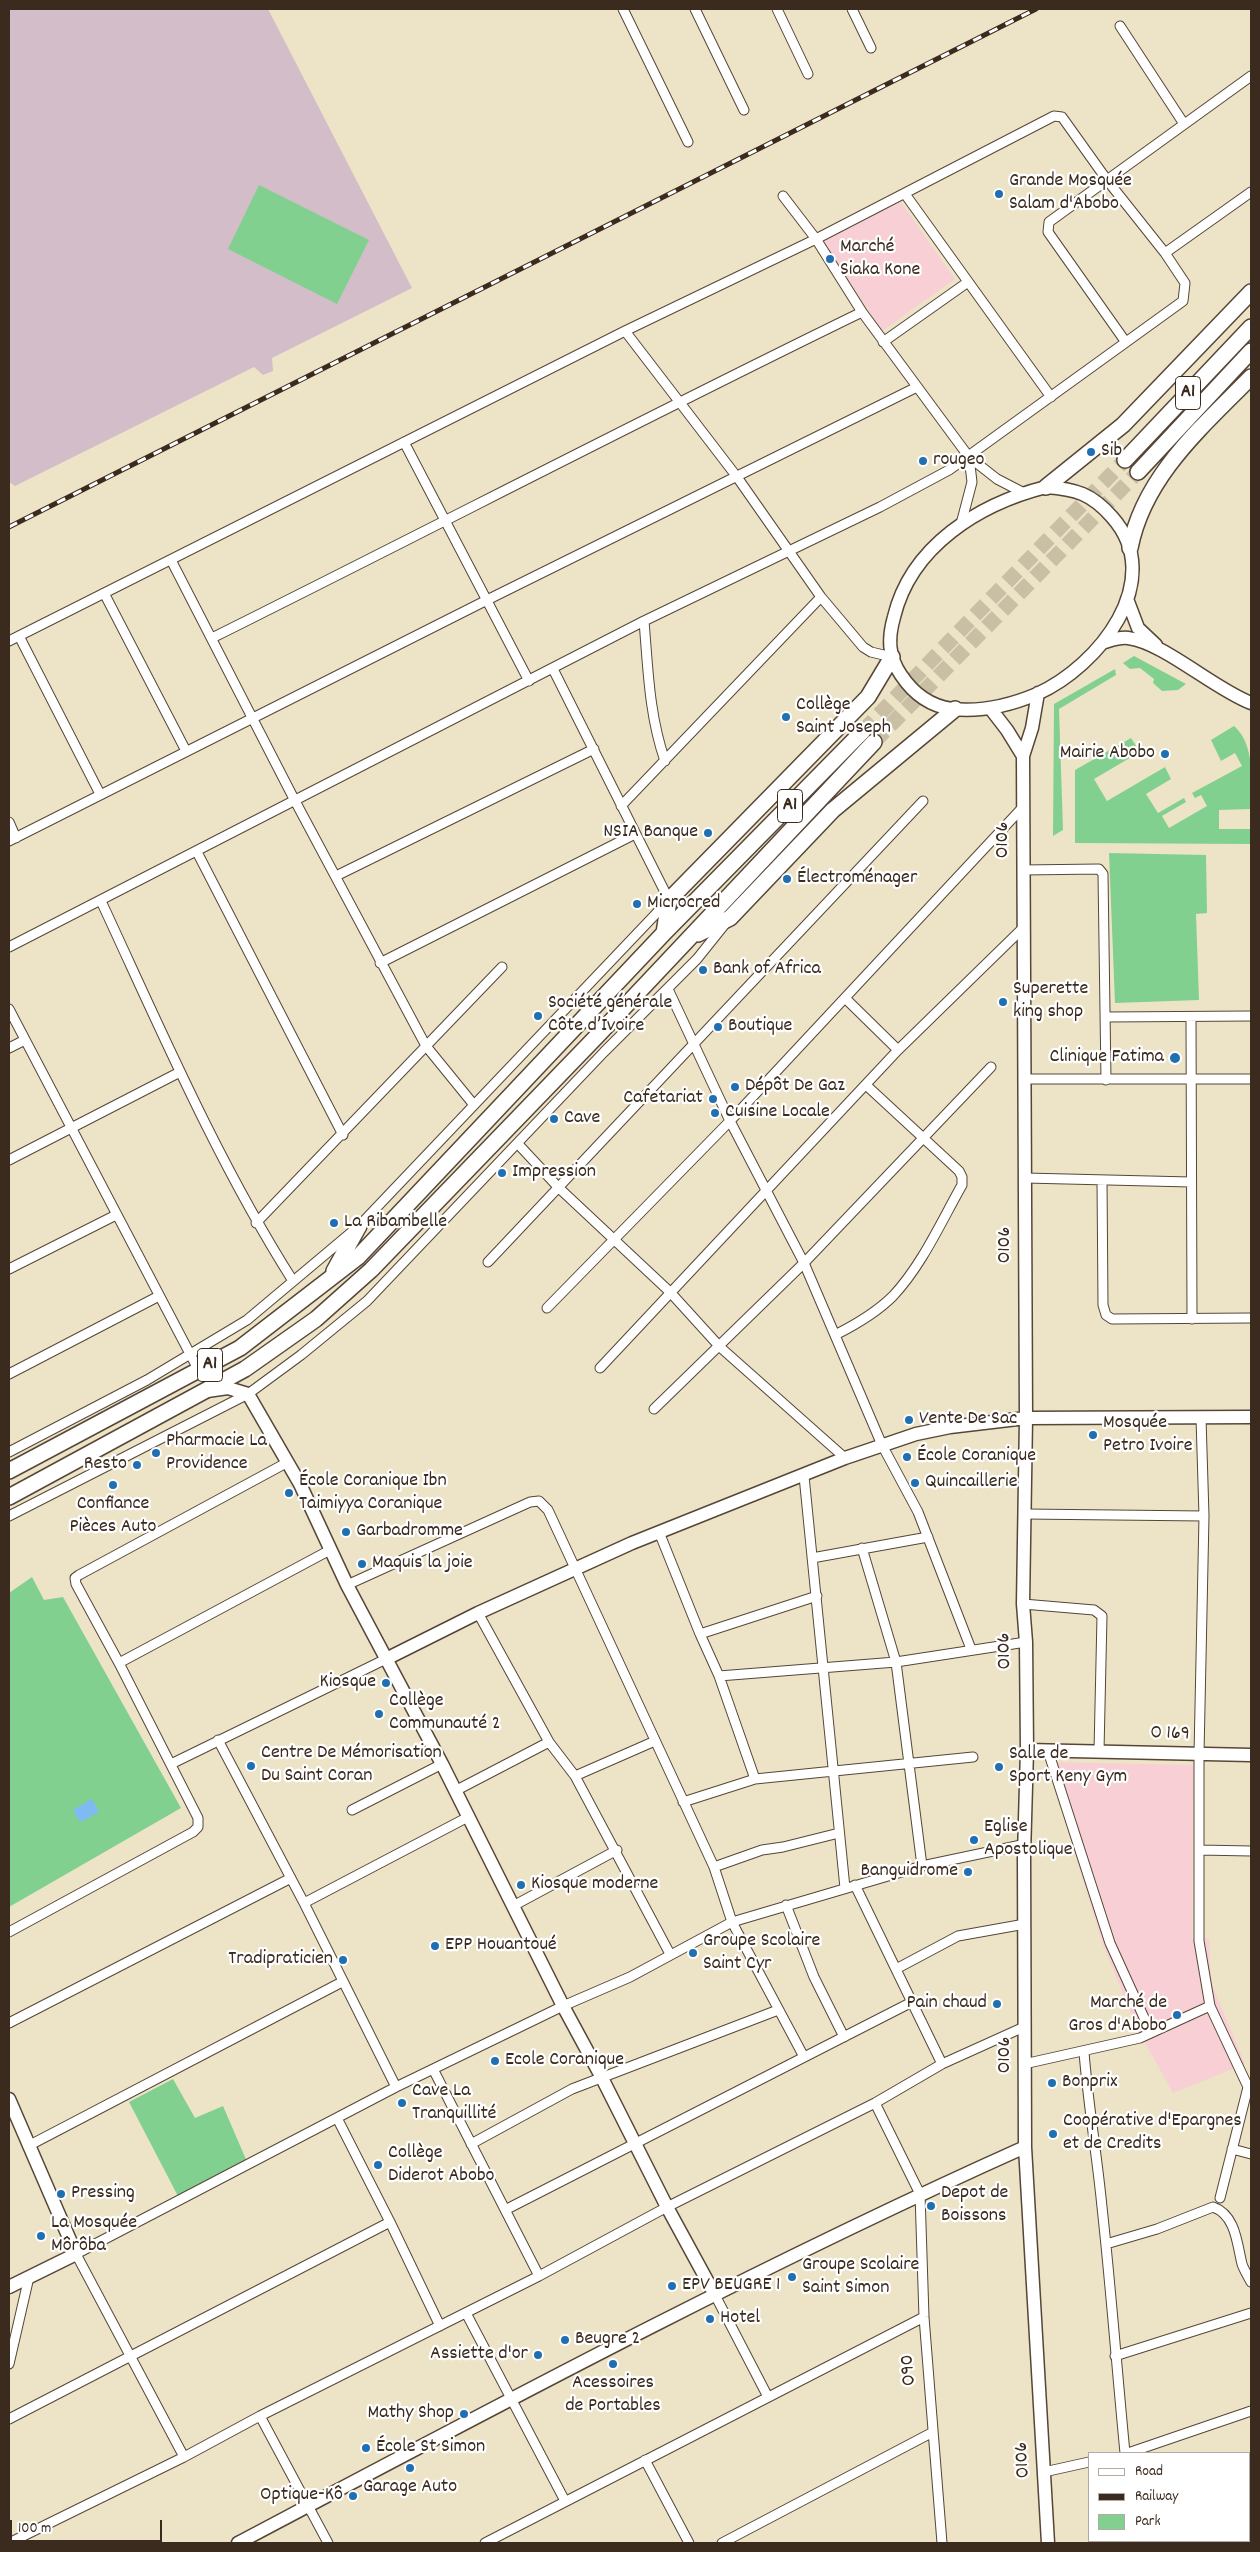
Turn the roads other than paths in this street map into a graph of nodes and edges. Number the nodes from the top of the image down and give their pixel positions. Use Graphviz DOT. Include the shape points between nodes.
graph roads {
  1 [pos="623,9"];
  2 [pos="695,9"];
  3 [pos="777,9"];
  4 [pos="852,9"];
  5 [pos="1120,26"];
  6 [pos="871,48"];
  7 [pos="808,74"];
  8 [pos="1251,76"];
  9 [pos="744,110"];
  10 [pos="1184,124"];
  11 [pos="688,142"];
  12 [pos="1107,180"];
  13 [pos="1251,192"];
  14 [pos="905,194"];
  15 [pos="783,196"];
  16 [pos="816,240"];
  17 [pos="1165,254"];
  18 [pos="968,282"];
  19 [pos="1251,292"];
  20 [pos="862,312"];
  21 [pos="1251,327"];
  22 [pos="625,331"];
  23 [pos="1125,341"];
  24 [pos="884,342"];
  25 [pos="1251,352"];
  26 [pos="1251,377"];
  27 [pos="916,387"];
  28 [pos="1051,397"];
  29 [pos="680,400"];
  30 [pos="404,442"];
  31 [pos="968,457"];
  32 [pos="1125,460"];
  33 [pos="1138,472"];
  34 [pos="737,477"];
  35 [pos="1046,487"];
  36 [pos="1024,493"];
  37 [pos="445,522"];
  38 [pos="961,524"];
  39 [pos="1130,548"];
  40 [pos="786,550"];
  41 [pos="171,560"];
  42 [pos="104,593"];
  43 [pos="821,597"];
  44 [pos="1127,599"];
  45 [pos="487,600"];
  46 [pos="644,620"];
  47 [pos="19,636"];
  48 [pos="212,638"];
  49 [pos="9,641"];
  50 [pos="1105,642"];
  51 [pos="1161,651"];
  52 [pos="892,658"];
  53 [pos="553,669"];
  54 [pos="529,681"];
  55 [pos="1038,693"];
  56 [pos="1251,704"];
  57 [pos="990,708"];
  58 [pos="955,709"];
  59 [pos="253,719"];
  60 [pos="863,731"];
  61 [pos="874,742"];
  62 [pos="594,749"];
  63 [pos="186,751"];
  64 [pos="1023,756"];
  65 [pos="665,761"];
  66 [pos="100,794"];
  67 [pos="294,800"];
  68 [pos="923,801"];
  69 [pos="621,806"];
  70 [pos="1023,807"];
  71 [pos="9,822"];
  72 [pos="635,834"];
  73 [pos="13,840"];
  74 [pos="197,852"];
  75 [pos="1023,870"];
  76 [pos="336,876"];
  77 [pos="669,900"];
  78 [pos="101,901"];
  79 [pos="730,918"];
  80 [pos="1023,928"];
  81 [pos="664,933"];
  82 [pos="692,936"];
  83 [pos="9,947"];
  84 [pos="380,963"];
  85 [pos="502,967"];
  86 [pos="668,989"];
  87 [pos="845,998"];
  88 [pos="9,1009"];
  89 [pos="1106,1016"];
  90 [pos="1251,1016"];
  91 [pos="1191,1018"];
  92 [pos="25,1040"];
  93 [pos="695,1043"];
  94 [pos="426,1046"];
  95 [pos="9,1048"];
  96 [pos="898,1050"];
  97 [pos="991,1067"];
  98 [pos="180,1072"];
  99 [pos="1024,1079"];
  100 [pos="1251,1079"];
  101 [pos="1106,1080"];
  102 [pos="1191,1080"];
  103 [pos="866,1086"];
  104 [pos="474,1105"];
  105 [pos="730,1121"];
  106 [pos="71,1128"];
  107 [pos="343,1134"];
  108 [pos="923,1136"];
  109 [pos="518,1144"];
  110 [pos="9,1160"];
  111 [pos="1025,1178"];
  112 [pos="1102,1180"];
  113 [pos="1191,1182"];
  114 [pos="559,1188"];
  115 [pos="765,1190"];
  116 [pos="116,1216"];
  117 [pos="256,1223"];
  118 [pos="359,1226"];
  119 [pos="614,1240"];
  120 [pos="488,1262"];
  121 [pos="804,1263"];
  122 [pos="9,1269"];
  123 [pos="293,1281"];
  124 [pos="328,1281"];
  125 [pos="670,1292"];
  126 [pos="159,1296"];
  127 [pos="547,1308"];
  128 [pos="1251,1318"];
  129 [pos="1192,1319"];
  130 [pos="835,1335"];
  131 [pos="720,1347"];
  132 [pos="190,1356"];
  133 [pos="600,1368"];
  134 [pos="199,1371"];
  135 [pos="9,1374"];
  136 [pos="204,1392"];
  137 [pos="248,1394"];
  138 [pos="654,1409"];
  139 [pos="1026,1418"];
  140 [pos="1201,1418"];
  141 [pos="1251,1418"];
  142 [pos="882,1445"];
  143 [pos="9,1452"];
  144 [pos="845,1458"];
  145 [pos="288,1462"];
  146 [pos="9,1470"];
  147 [pos="804,1476"];
  148 [pos="9,1497"];
  149 [pos="1025,1514"];
  150 [pos="9,1516"];
  151 [pos="1204,1516"];
  152 [pos="659,1532"];
  153 [pos="928,1537"];
  154 [pos="862,1548"];
  155 [pos="330,1550"];
  156 [pos="812,1558"];
  157 [pos="577,1568"];
  158 [pos="347,1585"];
  159 [pos="817,1596"];
  160 [pos="1023,1604"];
  161 [pos="478,1613"];
  162 [pos="700,1634"];
  163 [pos="1026,1642"];
  164 [pos="971,1649"];
  165 [pos="388,1658"];
  166 [pos="896,1662"];
  167 [pos="119,1663"];
  168 [pos="824,1668"];
  169 [pos="719,1676"];
  170 [pos="218,1740"];
  171 [pos="656,1741"];
  172 [pos="549,1742"];
  173 [pos="1027,1750"];
  174 [pos="1048,1751"];
  175 [pos="1099,1751"];
  176 [pos="1199,1754"];
  177 [pos="1251,1755"];
  178 [pos="973,1757"];
  179 [pos="909,1763"];
  180 [pos="171,1764"];
  181 [pos="442,1764"];
  182 [pos="833,1772"];
  183 [pos="576,1776"];
  184 [pos="755,1779"];
  185 [pos="455,1791"];
  186 [pos="683,1802"];
  187 [pos="352,1810"];
  188 [pos="468,1817"];
  189 [pos="839,1833"];
  190 [pos="1026,1844"];
  191 [pos="617,1850"];
  192 [pos="1199,1850"];
  193 [pos="1251,1850"];
  194 [pos="922,1866"];
  195 [pos="714,1867"];
  196 [pos="291,1878"];
  197 [pos="855,1885"];
  198 [pos="844,1888"];
  199 [pos="304,1903"];
  200 [pos="786,1905"];
  201 [pos="513,1906"];
  202 [pos="732,1922"];
  203 [pos="1025,1924"];
  204 [pos="9,1932"];
  205 [pos="670,1954"];
  206 [pos="896,1969"];
  207 [pos="342,1982"];
  208 [pos="912,2002"];
  209 [pos="562,2006"];
  210 [pos="1210,2006"];
  211 [pos="778,2010"];
  212 [pos="9,2022"];
  213 [pos="1024,2027"];
  214 [pos="1151,2033"];
  215 [pos="844,2037"];
  216 [pos="1084,2052"];
  217 [pos="804,2057"];
  218 [pos="942,2064"];
  219 [pos="1024,2064"];
  220 [pos="433,2069"];
  221 [pos="602,2078"];
  222 [pos="396,2087"];
  223 [pos="1250,2087"];
  224 [pos="9,2099"];
  225 [pos="875,2103"];
  226 [pos="336,2118"];
  227 [pos="635,2143"];
  228 [pos="471,2144"];
  229 [pos="28,2146"];
  230 [pos="1025,2147"];
  231 [pos="1232,2150"];
  232 [pos="1251,2154"];
  233 [pos="920,2194"];
  234 [pos="1220,2198"];
  235 [pos="667,2207"];
  236 [pos="505,2210"];
  237 [pos="390,2222"];
  238 [pos="1106,2244"];
  239 [pos="76,2254"];
  240 [pos="539,2276"];
  241 [pos="29,2277"];
  242 [pos="1251,2282"];
  243 [pos="9,2287"];
  244 [pos="715,2295"];
  245 [pos="466,2313"];
  246 [pos="1251,2313"];
  247 [pos="924,2317"];
  248 [pos="440,2326"];
  249 [pos="130,2354"];
  250 [pos="1115,2356"];
  251 [pos="9,2364"];
  252 [pos="768,2397"];
  253 [pos="513,2400"];
  254 [pos="1251,2412"];
  255 [pos="260,2416"];
  256 [pos="9,2419"];
  257 [pos="933,2432"];
  258 [pos="1127,2452"];
  259 [pos="1130,2452"];
  260 [pos="184,2457"];
  261 [pos="645,2460"];
  262 [pos="1088,2462"];
  263 [pos="1044,2472"];
  264 [pos="566,2501"];
  265 [pos="309,2506"];
  266 [pos="9,2542"];
  267 [pos="238,2543"];
  268 [pos="328,2543"];
  269 [pos="485,2543"];
  270 [pos="689,2543"];
  271 [pos="722,2543"];
  272 [pos="942,2543"];
  273 [pos="1048,2543"];
  1 -- 11 [label="street"];
  2 -- 9 [label="street"];
  3 -- 7 [label="street"];
  4 -- 6 [label="street"];
  5 -- 10 [label="street"];
  8 -- 10 [label="street"];
  10 -- 12 [label="street"];
  12 -- 14 [label="street" via="1058,115"];
  12 -- 17 [label="street"];
  12 -- 23 [label="street" via="1049,222 1048,232"];
  13 -- 17 [label="street"];
  14 -- 16 [label="street"];
  14 -- 18 [label="street"];
  15 -- 16 [label="street"];
  16 -- 20 [label="street"];
  16 -- 22 [label="street"];
  17 -- 23 [label="street" via="1184,283 1184,301"];
  18 -- 24 [label="street"];
  18 -- 28 [label="street"];
  19 -- 35 [label="main road" via="1123,425"];
  20 -- 24 [label="street"];
  20 -- 29 [label="street"];
  21 -- 32 [label="main road, A1"];
  22 -- 29 [label="street"];
  22 -- 30 [label="street"];
  23 -- 28 [label="street"];
  24 -- 27 [label="street"];
  25 -- 33 [label="main road, A1"];
  26 -- 39 [label="main road" via="1164,471 1140,512"];
  27 -- 31 [label="street"];
  27 -- 34 [label="street"];
  28 -- 31 [label="street"];
  29 -- 34 [label="street"];
  29 -- 37 [label="street"];
  30 -- 37 [label="street"];
  30 -- 41 [label="street"];
  31 -- 36 [label="street" via="996,479"];
  31 -- 38 [label="street" via="972,482"];
  31 -- 40 [label="street" via="880,507"];
  34 -- 40 [label="street"];
  34 -- 45 [label="street"];
  35 -- 36 [label="street"];
  35 -- 39 [label="street" via="1072,489 1098,502 1121,527"];
  36 -- 38 [label="street"];
  37 -- 45 [label="street"];
  37 -- 48 [label="street"];
  38 -- 52 [label="street" via="922,560 906,586 890,630"];
  39 -- 44 [label="street" via="1132,566"];
  40 -- 43 [label="street"];
  40 -- 46 [label="street"];
  41 -- 42 [label="street"];
  41 -- 48 [label="street"];
  42 -- 47 [label="street"];
  42 -- 63 [label="street"];
  43 -- 52 [label="street" via="863,647"];
  43 -- 65 [label="street"];
  44 -- 50 [label="street"];
  44 -- 51 [label="street" via="1138,628"];
  45 -- 54 [label="street"];
  45 -- 59 [label="street"];
  46 -- 53 [label="street"];
  46 -- 65 [label="street" via="650,703 655,733"];
  47 -- 49 [label="street"];
  47 -- 66 [label="street"];
  48 -- 59 [label="street"];
  50 -- 51 [label="street" via="1126,638"];
  50 -- 55 [label="street"];
  51 -- 56 [label="street"];
  52 -- 58 [label="street" via="916,693 931,704"];
  52 -- 77 [label="main road" via="868,696"];
  53 -- 54 [label="street"];
  53 -- 62 [label="street"];
  54 -- 67 [label="street"];
  55 -- 57 [label="street"];
  55 -- 64 [label="street, O106"];
  57 -- 58 [label="street"];
  57 -- 64 [label="street"];
  58 -- 79 [label="main road" via="833,810"];
  59 -- 63 [label="street"];
  59 -- 67 [label="street"];
  60 -- 81 [label="main road, A1"];
  61 -- 82 [label="main road, A1"];
  62 -- 69 [label="street"];
  62 -- 76 [label="street"];
  63 -- 66 [label="street"];
  64 -- 70 [label="street, O106"];
  65 -- 69 [label="street"];
  66 -- 73 [label="street"];
  67 -- 74 [label="street"];
  67 -- 76 [label="street"];
  68 -- 93 [label="street"];
  69 -- 72 [label="street"];
  70 -- 75 [label="street, O106"];
  70 -- 87 [label="street"];
  71 -- 73 [label="street"];
  72 -- 77 [label="street"];
  72 -- 84 [label="street"];
  74 -- 78 [label="street"];
  74 -- 107 [label="street"];
  75 -- 80 [label="street, O106"];
  75 -- 89 [label="street" via="1101,871"];
  76 -- 84 [label="street"];
  77 -- 81 [label="main road"];
  77 -- 104 [label="street"];
  78 -- 83 [label="street"];
  78 -- 98 [label="street"];
  79 -- 82 [label="main road"];
  79 -- 86 [label="street" via="697,960"];
  80 -- 96 [label="street"];
  80 -- 99 [label="street, O106"];
  81 -- 124 [label="main road, A1" via="358,1256"];
  82 -- 136 [label="main road, A1" via="371,1270 316,1319 245,1369"];
  84 -- 94 [label="street"];
  85 -- 94 [label="street"];
  86 -- 93 [label="street"];
  86 -- 109 [label="street"];
  87 -- 96 [label="street"];
  87 -- 105 [label="street"];
  88 -- 92 [label="street"];
  89 -- 91 [label="street"];
  89 -- 101 [label="street"];
  90 -- 91 [label="street"];
  91 -- 102 [label="street"];
  92 -- 95 [label="street"];
  92 -- 106 [label="street"];
  93 -- 105 [label="street"];
  93 -- 114 [label="street"];
  94 -- 104 [label="street"];
  94 -- 107 [label="street"];
  96 -- 103 [label="street"];
  97 -- 108 [label="street"];
  98 -- 106 [label="street"];
  98 -- 117 [label="street"];
  99 -- 101 [label="street"];
  99 -- 111 [label="street, O106"];
  100 -- 102 [label="street"];
  101 -- 102 [label="street"];
  102 -- 113 [label="street"];
  103 -- 108 [label="street"];
  103 -- 115 [label="street"];
  104 -- 118 [label="street"];
  105 -- 115 [label="street"];
  105 -- 119 [label="street"];
  106 -- 110 [label="street"];
  106 -- 116 [label="street"];
  107 -- 117 [label="street"];
  108 -- 121 [label="street"];
  108 -- 130 [label="street" via="959,1171 962,1185 913,1271 892,1297 855,1325"];
  109 -- 114 [label="street"];
  109 -- 137 [label="street" via="367,1301"];
  111 -- 112 [label="street"];
  111 -- 139 [label="street, O106"];
  112 -- 113 [label="street"];
  112 -- 129 [label="street" via="1103,1306 1106,1315 1112,1319"];
  113 -- 129 [label="street"];
  114 -- 119 [label="street"];
  114 -- 120 [label="street"];
  115 -- 121 [label="street"];
  115 -- 125 [label="street"];
  116 -- 122 [label="street"];
  116 -- 126 [label="street"];
  117 -- 123 [label="street"];
  118 -- 123 [label="street"];
  118 -- 124 [label="main road"];
  119 -- 125 [label="street"];
  119 -- 127 [label="street"];
  121 -- 130 [label="street"];
  121 -- 131 [label="street"];
  123 -- 132 [label="street" via="247,1320"];
  124 -- 134 [label="main road, A1" via="240,1348"];
  125 -- 131 [label="street"];
  125 -- 133 [label="street"];
  126 -- 132 [label="street"];
  126 -- 135 [label="street"];
  128 -- 129 [label="street"];
  130 -- 142 [label="street"];
  131 -- 138 [label="street"];
  131 -- 144 [label="street"];
  132 -- 134 [label="street"];
  132 -- 143 [label="street"];
  134 -- 146 [label="main road, A1"];
  136 -- 137 [label="street" via="228,1388"];
  136 -- 148 [label="main road, A1"];
  137 -- 145 [label="street"];
  137 -- 150 [label="street"];
  139 -- 140 [label="street"];
  139 -- 142 [label="street" via="934,1429"];
  139 -- 149 [label="street, O106"];
  140 -- 141 [label="street"];
  140 -- 151 [label="street"];
  142 -- 144 [label="street"];
  142 -- 153 [label="street" via="908,1489"];
  144 -- 147 [label="street"];
  145 -- 155 [label="street"];
  145 -- 167 [label="street" via="75,1578"];
  147 -- 152 [label="street"];
  147 -- 156 [label="street"];
  149 -- 151 [label="street"];
  149 -- 160 [label="street, O106"];
  151 -- 176 [label="street"];
  152 -- 157 [label="street"];
  152 -- 162 [label="street"];
  153 -- 154 [label="street"];
  153 -- 164 [label="street"];
  154 -- 156 [label="street"];
  154 -- 166 [label="street"];
  155 -- 158 [label="street"];
  155 -- 167 [label="street"];
  156 -- 159 [label="street"];
  157 -- 158 [label="street" via="548,1510 539,1501 530,1502"];
  157 -- 161 [label="street"];
  157 -- 171 [label="street"];
  158 -- 165 [label="street"];
  159 -- 162 [label="street"];
  159 -- 168 [label="street"];
  160 -- 163 [label="street, O106"];
  160 -- 175 [label="street" via="1094,1610 1102,1616"];
  161 -- 165 [label="street"];
  161 -- 172 [label="street"];
  162 -- 169 [label="street"];
  163 -- 164 [label="street"];
  163 -- 173 [label="street, O106"];
  164 -- 166 [label="street"];
  165 -- 170 [label="street"];
  165 -- 181 [label="street"];
  166 -- 168 [label="street"];
  166 -- 179 [label="street"];
  167 -- 180 [label="street"];
  168 -- 169 [label="street"];
  168 -- 182 [label="street"];
  169 -- 184 [label="street"];
  170 -- 180 [label="street"];
  170 -- 196 [label="street"];
  171 -- 183 [label="street"];
  171 -- 186 [label="street"];
  172 -- 183 [label="street"];
  172 -- 185 [label="street"];
  173 -- 174 [label="street, O 169"];
  173 -- 190 [label="street, O106"];
  174 -- 175 [label="street, O 169"];
  174 -- 214 [label="street" via="1110,1943"];
  175 -- 176 [label="street, O 169"];
  176 -- 177 [label="street, O 169"];
  176 -- 192 [label="street"];
  178 -- 179 [label="street"];
  179 -- 182 [label="street"];
  179 -- 194 [label="street"];
  180 -- 204 [label="street" via="198,1818 198,1827"];
  181 -- 185 [label="street"];
  181 -- 187 [label="street"];
  182 -- 184 [label="street"];
  182 -- 189 [label="street"];
  183 -- 191 [label="street"];
  184 -- 186 [label="street"];
  185 -- 188 [label="street"];
  186 -- 195 [label="street"];
  188 -- 199 [label="street"];
  188 -- 201 [label="street"];
  189 -- 195 [label="street" via="762,1850"];
  189 -- 198 [label="street"];
  190 -- 194 [label="street"];
  190 -- 203 [label="street, O106"];
  191 -- 201 [label="street"];
  191 -- 205 [label="street"];
  192 -- 193 [label="street"];
  192 -- 210 [label="street" via="1199,1941"];
  194 -- 197 [label="street"];
  195 -- 202 [label="street"];
  196 -- 199 [label="street"];
  196 -- 212 [label="street"];
  197 -- 198 [label="street"];
  197 -- 206 [label="street"];
  198 -- 200 [label="street"];
  199 -- 207 [label="street"];
  200 -- 202 [label="street"];
  200 -- 215 [label="street" via="814,1977"];
  201 -- 209 [label="street"];
  202 -- 205 [label="street"];
  202 -- 211 [label="street"];
  203 -- 206 [label="street" via="958,1936"];
  203 -- 213 [label="street, O106"];
  205 -- 209 [label="street" via="630,1978"];
  206 -- 208 [label="street"];
  207 -- 222 [label="street"];
  207 -- 229 [label="street"];
  208 -- 215 [label="street"];
  208 -- 218 [label="street"];
  209 -- 220 [label="street"];
  209 -- 221 [label="street"];
  210 -- 214 [label="street"];
  210 -- 223 [label="street"];
  211 -- 217 [label="street"];
  211 -- 221 [label="street"];
  213 -- 218 [label="street"];
  213 -- 219 [label="street, O106"];
  214 -- 216 [label="street"];
  215 -- 217 [label="street"];
  216 -- 219 [label="street"];
  216 -- 238 [label="street" via="1088,2109 1096,2145"];
  217 -- 227 [label="street"];
  218 -- 225 [label="street"];
  219 -- 230 [label="street, O106"];
  220 -- 222 [label="street"];
  220 -- 228 [label="street"];
  221 -- 227 [label="street"];
  221 -- 228 [label="street" via="572,2089"];
  222 -- 226 [label="street"];
  223 -- 231 [label="street"];
  224 -- 229 [label="street"];
  225 -- 233 [label="street"];
  225 -- 235 [label="street"];
  226 -- 237 [label="street"];
  226 -- 239 [label="street"];
  227 -- 235 [label="street"];
  227 -- 236 [label="street"];
  228 -- 236 [label="street"];
  229 -- 239 [label="street"];
  230 -- 233 [label="street"];
  230 -- 263 [label="street, O106"];
  231 -- 232 [label="street"];
  231 -- 234 [label="street"];
  233 -- 244 [label="street"];
  233 -- 247 [label="street, O90"];
  235 -- 240 [label="street"];
  235 -- 244 [label="street"];
  236 -- 240 [label="street"];
  237 -- 248 [label="street"];
  237 -- 249 [label="street"];
  238 -- 242 [label="street" via="1213,2207 1221,2210 1234,2230 1243,2266"];
  238 -- 250 [label="street"];
  239 -- 241 [label="street"];
  239 -- 249 [label="street"];
  240 -- 245 [label="street"];
  241 -- 243 [label="street"];
  241 -- 251 [label="street"];
  244 -- 252 [label="street"];
  244 -- 253 [label="street"];
  245 -- 248 [label="street"];
  245 -- 253 [label="street"];
  246 -- 250 [label="street"];
  247 -- 252 [label="street"];
  247 -- 257 [label="street, O90"];
  248 -- 255 [label="street"];
  249 -- 256 [label="street"];
  249 -- 260 [label="street"];
  250 -- 258 [label="street"];
  252 -- 261 [label="street"];
  253 -- 264 [label="street"];
  253 -- 265 [label="street"];
  254 -- 259 [label="street"];
  255 -- 260 [label="street"];
  255 -- 265 [label="street"];
  257 -- 271 [label="street"];
  257 -- 272 [label="street, O90"];
  260 -- 266 [label="street"];
  261 -- 264 [label="street"];
  261 -- 270 [label="street"];
  262 -- 263 [label="street"];
  263 -- 273 [label="street, O106"];
  264 -- 269 [label="street"];
  265 -- 267 [label="street"];
  265 -- 268 [label="street"];
}
